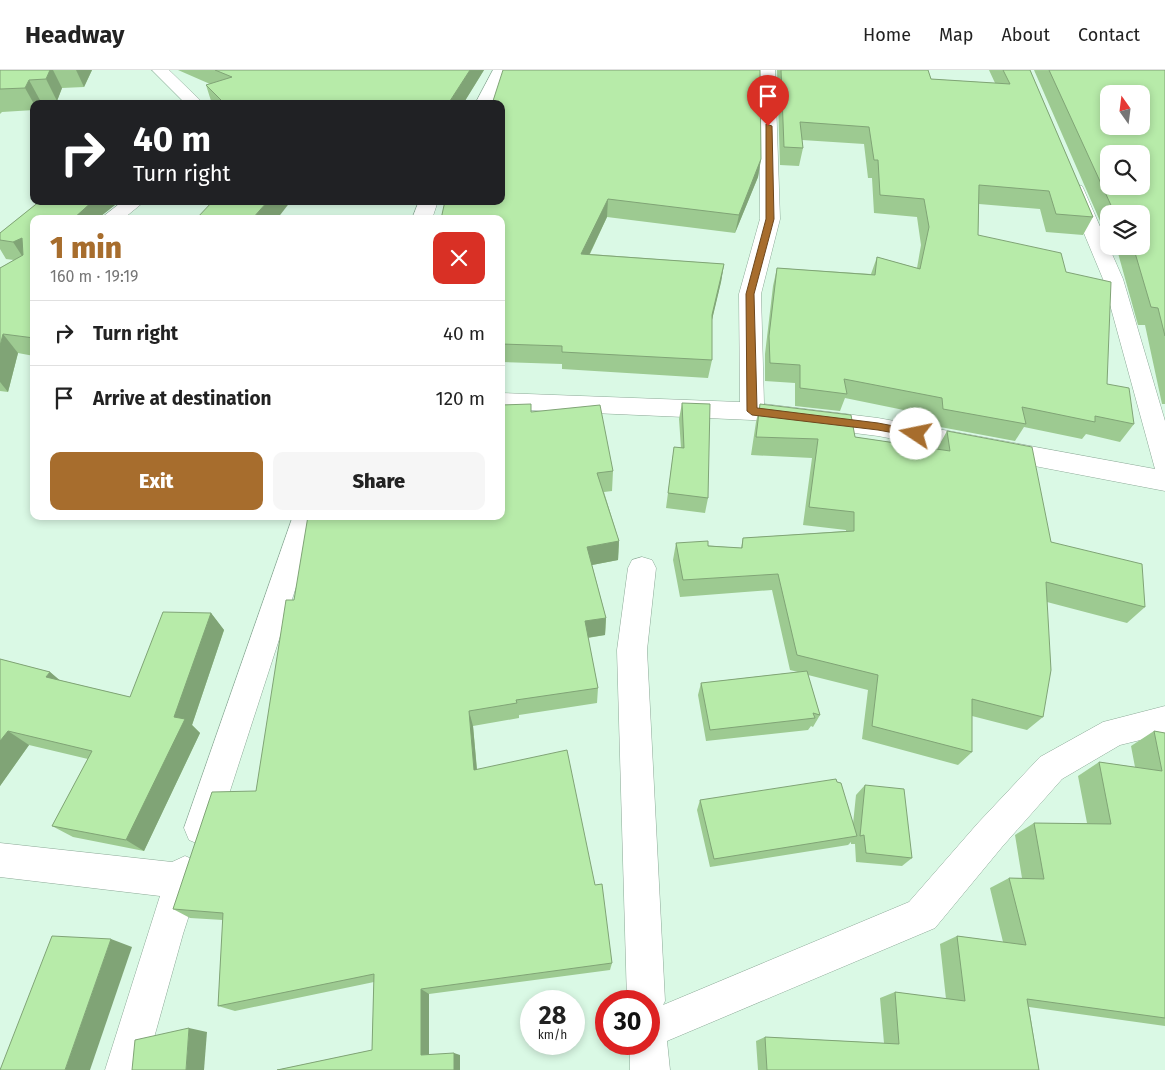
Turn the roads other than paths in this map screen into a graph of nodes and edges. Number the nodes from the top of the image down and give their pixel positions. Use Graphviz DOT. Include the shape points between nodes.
graph roads {
  1 [pos="160,70"];
  2 [pos="502,70"];
  3 [pos="767,70"];
  4 [pos="192,100"];
  5 [pos="485,100"];
  6 [pos="1067,170"];
  7 [pos="130,205"];
  8 [pos="116,215"];
  9 [pos="505,401"];
  10 [pos="752,411"];
  11 [pos="1165,464"];
  12 [pos="1165,481"];
  13 [pos="305,520"];
  14 [pos="642,568"];
  15 [pos="1165,720"];
  16 [pos="0,860"];
  17 [pos="183,881"];
  18 [pos="646,990"];
  19 [pos="660,1025"];
  20 [pos="649,1055"];
  21 [pos="125,1070"];
  22 [pos="650,1070"];
  1 -- 4 [label="street"];
  2 -- 5 [label="street"];
  3 -- 10 [label="street" via="770,219 750,294"];
  6 -- 11 [label="street" via="1113,279"];
  7 -- 8 [label="street"];
  9 -- 10 [label="street"];
  10 -- 12 [label="street" via="878,426"];
  13 -- 17 [label="street"];
  14 -- 18 [label="street" via="632,650"];
  15 -- 19 [label="street" via="1114,732 1051,768 922,915"];
  16 -- 17 [label="street"];
  17 -- 21 [label="street"];
  20 -- 22 [label="street"];
}
